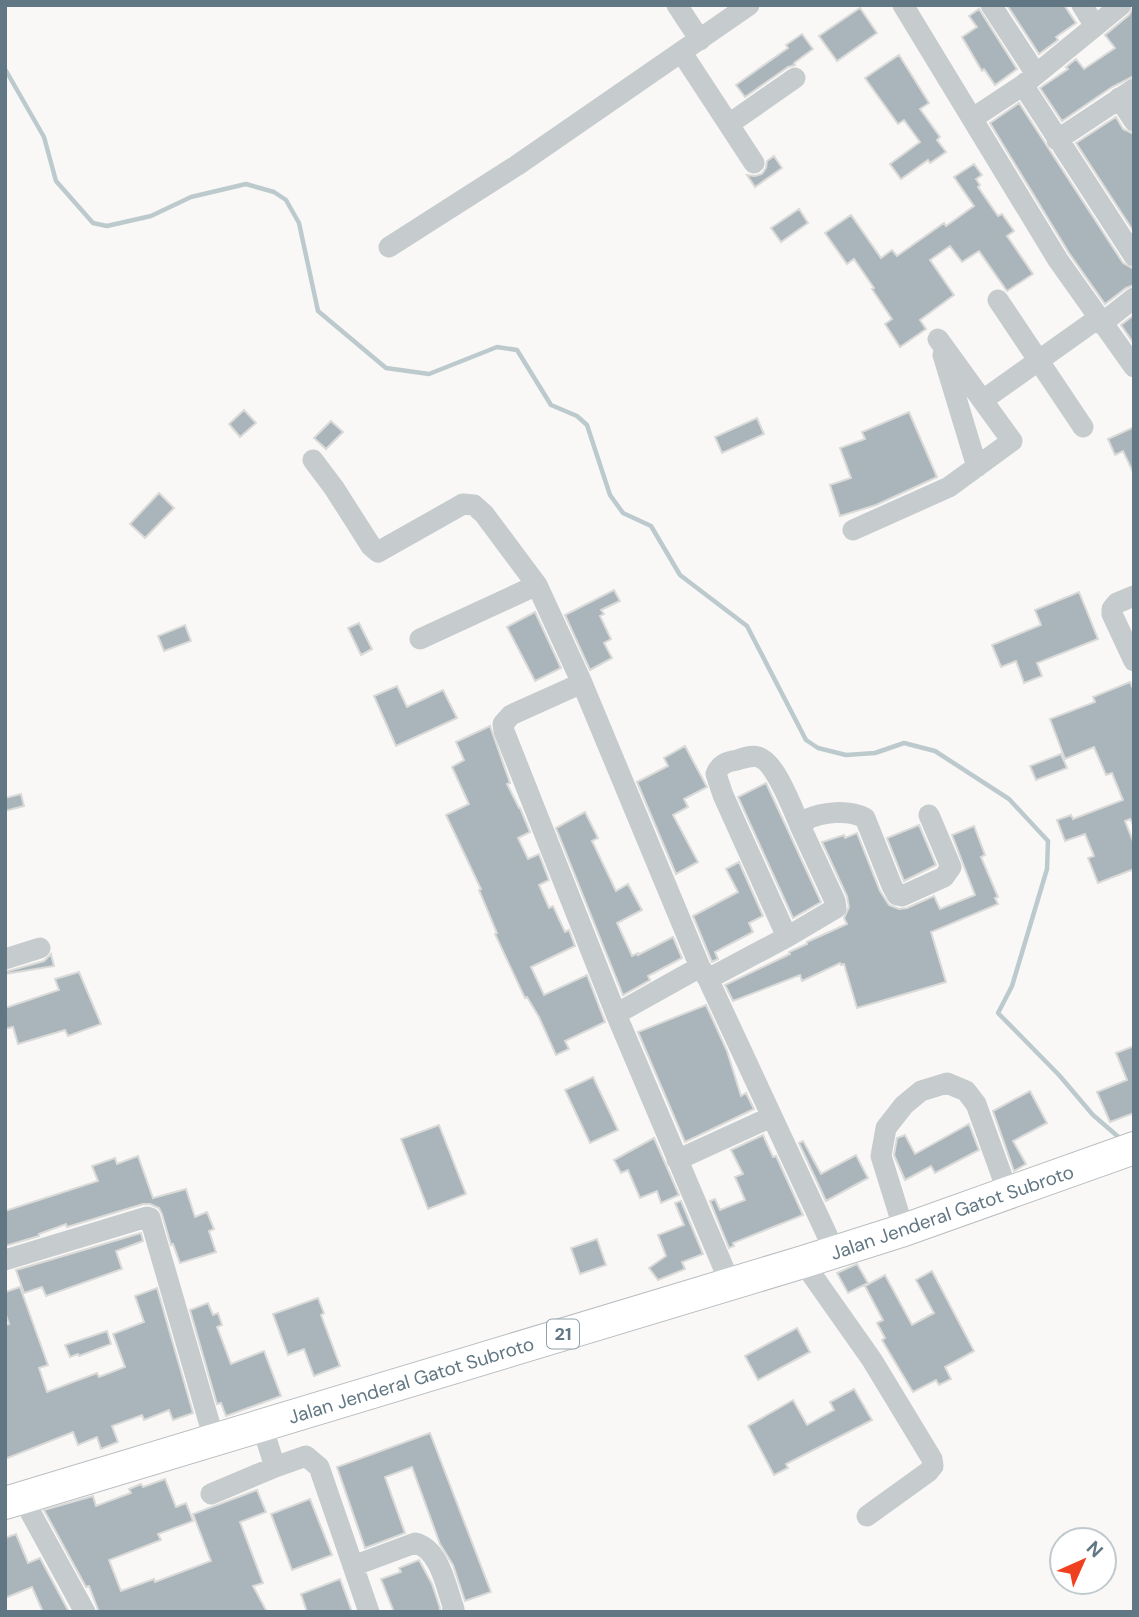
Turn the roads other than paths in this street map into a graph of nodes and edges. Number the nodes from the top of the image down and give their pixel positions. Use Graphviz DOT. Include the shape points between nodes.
graph roads {
  1 [pos="750,5"];
  2 [pos="903,5"];
  3 [pos="991,5"];
  4 [pos="1082,5"];
  5 [pos="1121,5"];
  6 [pos="674,7"];
  7 [pos="1095,26"];
  8 [pos="700,40"];
  9 [pos="682,53"];
  10 [pos="794,78"];
  11 [pos="1029,79"];
  12 [pos="1126,93"];
  13 [pos="972,118"];
  14 [pos="1134,121"];
  15 [pos="729,124"];
  16 [pos="1057,140"];
  17 [pos="754,163"];
  18 [pos="389,247"];
  19 [pos="1134,256"];
  20 [pos="1134,298"];
  21 [pos="998,300"];
  22 [pos="1099,321"];
  23 [pos="1038,361"];
  24 [pos="1134,367"];
  25 [pos="983,400"];
  26 [pos="1083,427"];
  27 [pos="313,460"];
  28 [pos="977,467"];
  29 [pos="853,530"];
  30 [pos="537,585"];
  31 [pos="1134,596"];
  32 [pos="420,639"];
  33 [pos="1134,661"];
  34 [pos="582,683"];
  35 [pos="929,815"];
  36 [pos="802,830"];
  37 [pos="787,937"];
  38 [pos="40,948"];
  39 [pos="5,959"];
  40 [pos="704,973"];
  41 [pos="615,1014"];
  42 [pos="771,1117"];
  43 [pos="1125,1152"];
  44 [pos="677,1160"];
  45 [pos="1008,1194"];
  46 [pos="904,1230"];
  47 [pos="835,1252"];
  48 [pos="5,1259"];
  49 [pos="803,1262"];
  50 [pos="730,1283"];
  51 [pos="262,1426"];
  52 [pos="214,1439"];
  53 [pos="275,1467"];
  54 [pos="211,1494"];
  55 [pos="14,1500"];
  56 [pos="867,1516"];
  57 [pos="354,1566"];
  58 [pos="85,1612"];
  59 [pos="369,1612"];
  60 [pos="452,1612"];
  1 -- 8 [label="street"];
  2 -- 13 [label="street"];
  3 -- 11 [label="street"];
  4 -- 7 [label="street"];
  5 -- 7 [label="street"];
  6 -- 8 [label="street"];
  7 -- 11 [label="street"];
  8 -- 9 [label="street"];
  9 -- 15 [label="street"];
  9 -- 18 [label="street"];
  10 -- 15 [label="street"];
  11 -- 13 [label="street"];
  11 -- 16 [label="street"];
  12 -- 14 [label="street"];
  12 -- 16 [label="street"];
  13 -- 22 [label="street"];
  15 -- 17 [label="street"];
  16 -- 19 [label="street"];
  20 -- 22 [label="street"];
  21 -- 23 [label="street"];
  22 -- 23 [label="street"];
  22 -- 24 [label="street"];
  23 -- 25 [label="street"];
  23 -- 26 [label="street"];
  25 -- 28 [label="street" via="1012,442"];
  25 -- 28 [label="street" via="938,339"];
  27 -- 30 [label="street" via="378,552 463,504 474,505"];
  28 -- 29 [label="street" via="949,487"];
  30 -- 32 [label="street"];
  30 -- 34 [label="street"];
  31 -- 33 [label="street" via="1112,609"];
  34 -- 40 [label="street"];
  34 -- 41 [label="street" via="511,715 503,723"];
  35 -- 36 [label="street" via="951,866 944,877 902,895 892,886 866,818 819,813 805,820"];
  36 -- 37 [label="street" via="836,908"];
  36 -- 37 [label="street" via="766,760 755,756 718,768 723,795"];
  37 -- 40 [label="street"];
  38 -- 39 [label="street"];
  40 -- 41 [label="street"];
  40 -- 42 [label="street"];
  41 -- 44 [label="street"];
  42 -- 44 [label="street"];
  42 -- 47 [label="street"];
  43 -- 45 [label="highway, Jalan Jenderal Gatot Subroto / 21"];
  44 -- 50 [label="street"];
  45 -- 46 [label="highway, Jalan Jenderal Gatot Subroto / 21"];
  45 -- 46 [label="street" via="976,1104 966,1091 947,1083 921,1091 886,1128 881,1156"];
  46 -- 47 [label="highway, Jalan Jenderal Gatot Subroto / 21"];
  47 -- 49 [label="highway, Jalan Jenderal Gatot Subroto / 21"];
  48 -- 52 [label="street" via="150,1218"];
  49 -- 50 [label="highway, Jalan Jenderal Gatot Subroto / 21"];
  49 -- 56 [label="street" via="872,1360 932,1459 928,1472"];
  50 -- 51 [label="highway, Jalan Jenderal Gatot Subroto / 21"];
  51 -- 52 [label="highway, Jalan Jenderal Gatot Subroto / 21"];
  51 -- 53 [label="street"];
  52 -- 55 [label="highway, Jalan Jenderal Gatot Subroto / 21"];
  53 -- 54 [label="street"];
  53 -- 57 [label="street" via="306,1456 319,1467"];
  55 -- 58 [label="street"];
  57 -- 59 [label="street"];
  57 -- 60 [label="street" via="415,1543 425,1545 433,1553"];
}
